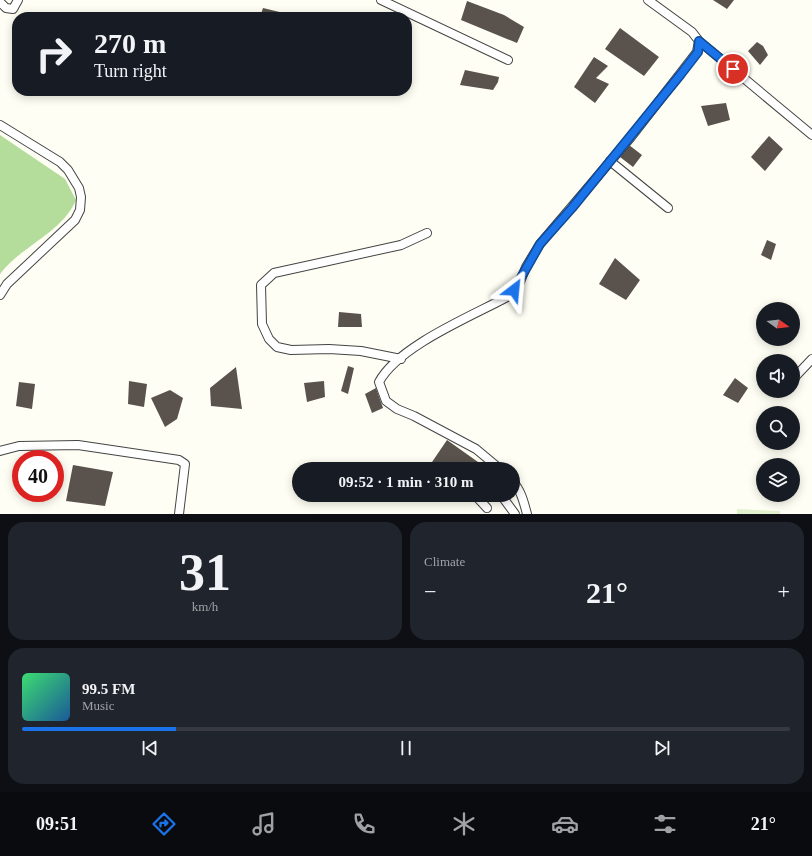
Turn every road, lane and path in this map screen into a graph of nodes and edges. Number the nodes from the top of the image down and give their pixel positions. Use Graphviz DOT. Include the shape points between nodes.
graph roads {
  1 [pos="18,0"];
  2 [pos="380,0"];
  3 [pos="648,0"];
  4 [pos="0,2"];
  5 [pos="406,12"];
  6 [pos="412,15"];
  7 [pos="699,41"];
  8 [pos="508,60"];
  9 [pos="0,125"];
  10 [pos="812,135"];
  11 [pos="610,161"];
  12 [pos="668,208"];
  13 [pos="427,233"];
  14 [pos="0,295"];
  15 [pos="401,359"];
  16 [pos="812,359"];
  17 [pos="800,372"];
  18 [pos="0,450"];
  19 [pos="492,462"];
  20 [pos="520,493"];
  21 [pos="482,502"];
  22 [pos="506,502"];
  23 [pos="487,508"];
  24 [pos="179,514"];
  25 [pos="515,514"];
  26 [pos="527,514"];
  1 -- 4 [label="street" via="13,9 6,8"];
  2 -- 5 [label="street"];
  3 -- 7 [label="street" via="692,32"];
  6 -- 8 [label="street"];
  7 -- 10 [label="street"];
  7 -- 11 [label="street" via="698,52"];
  9 -- 14 [label="street" via="60,162 79,188 82,203 75,220 7,284"];
  11 -- 12 [label="street"];
  11 -- 15 [label="street" via="540,244 520,282 507,297 449,326 419,344"];
  13 -- 15 [label="street" via="401,245 274,272 261,285 262,324 269,339 277,347 291,350 361,351"];
  15 -- 19 [label="street" via="383,374 379,382 386,401 476,449"];
  16 -- 17 [label="street"];
  18 -- 24 [label="street" via="19,446 78,445 179,460 185,464"];
  20 -- 26 [label="street"];
  21 -- 23 [label="street"];
  22 -- 25 [label="street"];
}
